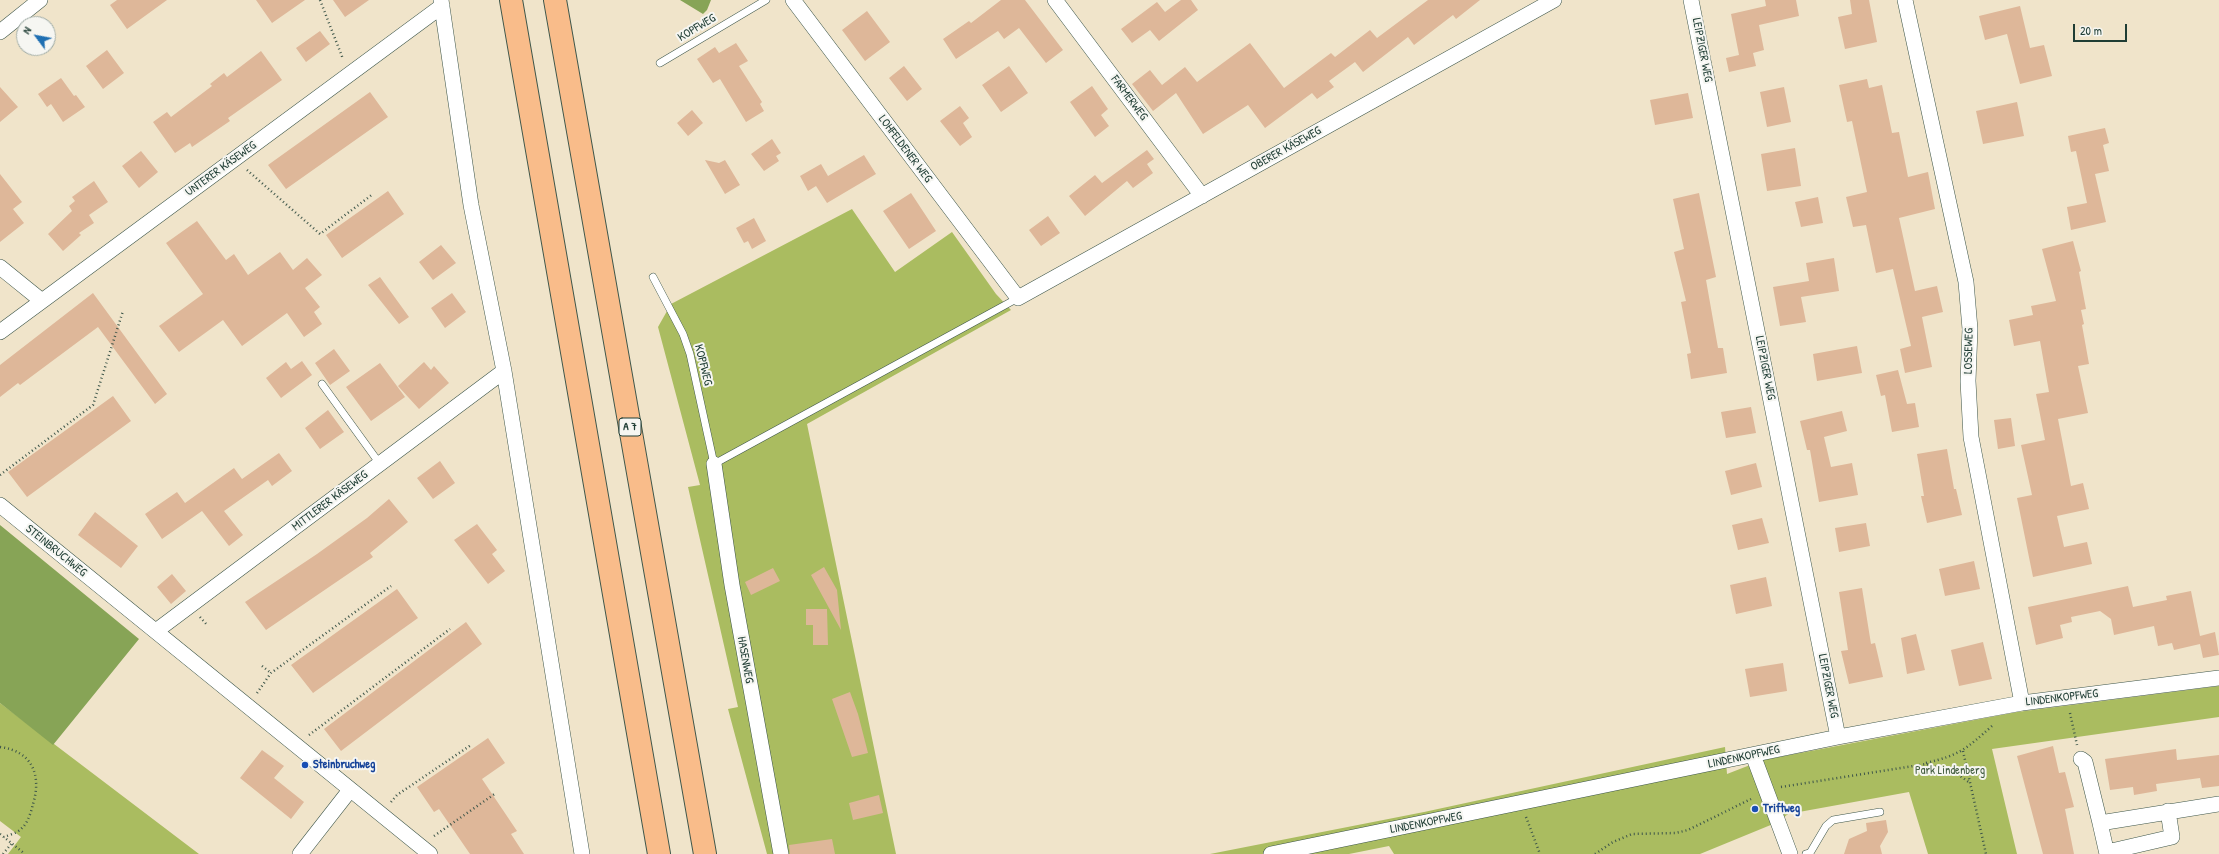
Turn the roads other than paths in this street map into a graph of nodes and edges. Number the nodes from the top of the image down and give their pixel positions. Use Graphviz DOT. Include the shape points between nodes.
graph roads {
  1 [pos="40,0"];
  2 [pos="511,0"];
  3 [pos="555,0"];
  4 [pos="766,0"];
  5 [pos="793,0"];
  6 [pos="1056,0"];
  7 [pos="1554,0"];
  8 [pos="1692,0"];
  9 [pos="1905,0"];
  10 [pos="441,3"];
  11 [pos="0,32"];
  12 [pos="660,63"];
  13 [pos="1202,196"];
  14 [pos="0,267"];
  15 [pos="653,278"];
  16 [pos="1018,298"];
  17 [pos="42,302"];
  18 [pos="0,332"];
  19 [pos="504,371"];
  20 [pos="322,384"];
  21 [pos="380,464"];
  22 [pos="714,464"];
  23 [pos="0,505"];
  24 [pos="156,631"];
  25 [pos="2219,678"];
  26 [pos="2022,703"];
  27 [pos="1838,737"];
  28 [pos="1753,755"];
  29 [pos="2081,759"];
  30 [pos="350,790"];
  31 [pos="2219,804"];
  32 [pos="2168,811"];
  33 [pos="1880,812"];
  34 [pos="2100,823"];
  35 [pos="426,851"];
  36 [pos="2107,853"];
  37 [pos="300,854"];
  38 [pos="582,854"];
  39 [pos="659,854"];
  40 [pos="705,854"];
  41 [pos="781,854"];
  42 [pos="1271,854"];
  43 [pos="1790,854"];
  44 [pos="1806,854"];
  1 -- 11 [label="street"];
  2 -- 39 [label="highway"];
  3 -- 40 [label="highway, A 7"];
  4 -- 12 [label="lane, KOPFWEG"];
  5 -- 16 [label="street, LOHFELDENER WEG"];
  6 -- 13 [label="street, FARMERWEG"];
  7 -- 13 [label="street, OBERER KÄSEWEG"];
  8 -- 27 [label="street, LEIPZIGER WEG"];
  9 -- 26 [label="street, LOSSEWEG" via="1966,282 1970,329 1968,382 1971,437"];
  10 -- 17 [label="street, UNTERER KÄSEWEG" via="349,75"];
  10 -- 19 [label="street" via="471,205"];
  13 -- 16 [label="street, OBERER KÄSEWEG"];
  14 -- 17 [label="street"];
  15 -- 22 [label="lane, KOPFWEG" via="683,334 690,354"];
  16 -- 22 [label="lane"];
  17 -- 18 [label="street, UNTERER KÄSEWEG"];
  19 -- 21 [label="street, MITTLERER KÄSEWEG"];
  19 -- 38 [label="street"];
  20 -- 21 [label="lane"];
  21 -- 24 [label="street, MITTLERER KÄSEWEG"];
  22 -- 41 [label="street, HASENWEG" via="732,585"];
  23 -- 24 [label="street, STEINBRUCHWEG"];
  24 -- 30 [label="street, STEINBRUCHWEG"];
  25 -- 26 [label="street, LINDENKOPFWEG"];
  26 -- 27 [label="street, LINDENKOPFWEG"];
  27 -- 28 [label="street, LINDENKOPFWEG"];
  28 -- 42 [label="street, LINDENKOPFWEG"];
  28 -- 43 [label="street" via="1762,793"];
  29 -- 34 [label="street" via="2085,762"];
  30 -- 35 [label="street, STEINBRUCHWEG"];
  30 -- 37 [label="street"];
  31 -- 32 [label="street"];
  32 -- 34 [label="street"];
  32 -- 36 [label="street" via="2172,837"];
  33 -- 44 [label="lane" via="1833,820 1826,826 1810,853"];
  34 -- 36 [label="street"];
}
